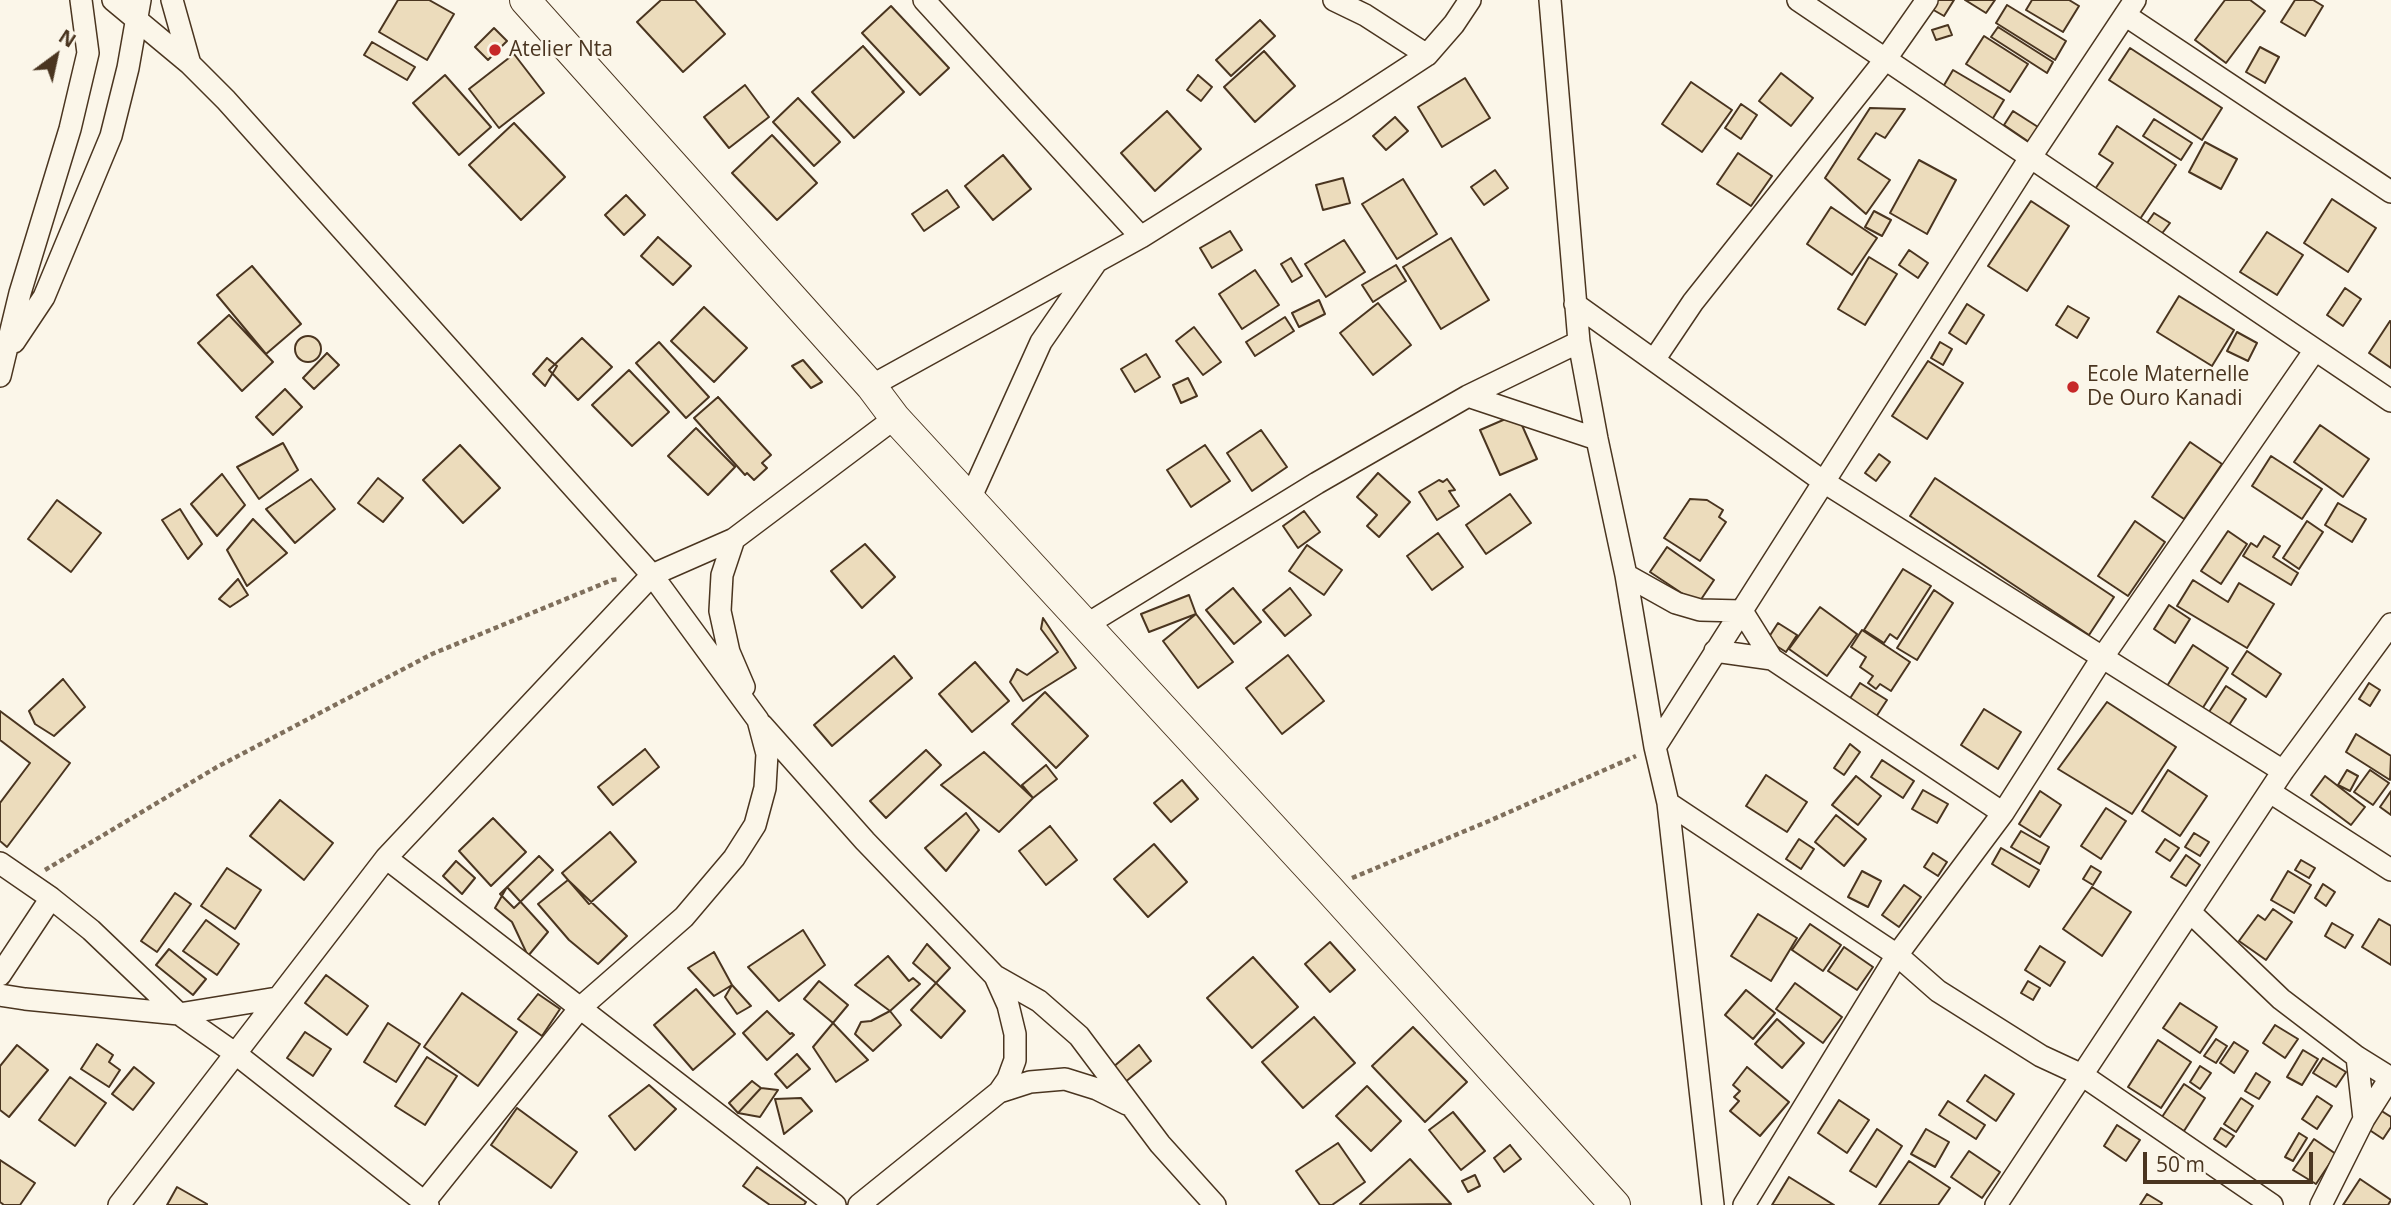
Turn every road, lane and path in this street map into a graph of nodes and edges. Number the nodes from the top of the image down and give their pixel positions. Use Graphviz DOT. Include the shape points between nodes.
graph roads {
  1 [pos="81,0"];
  2 [pos="113,0"];
  3 [pos="172,0"];
  4 [pos="525,0"];
  5 [pos="924,0"];
  6 [pos="1334,0"];
  7 [pos="1470,0"];
  8 [pos="1550,0"];
  9 [pos="1798,0"];
  10 [pos="1927,0"];
  11 [pos="2130,7"];
  12 [pos="138,9"];
  13 [pos="1427,55"];
  14 [pos="1885,60"];
  15 [pos="190,64"];
  16 [pos="2030,158"];
  17 [pos="2391,192"];
  18 [pos="1141,237"];
  19 [pos="1098,260"];
  20 [pos="20,293"];
  21 [pos="1576,304"];
  22 [pos="0,323"];
  23 [pos="1579,342"];
  24 [pos="2315,350"];
  25 [pos="1654,360"];
  26 [pos="3,366"];
  27 [pos="871,386"];
  28 [pos="1468,396"];
  29 [pos="2391,401"];
  30 [pos="895,418"];
  31 [pos="1597,439"];
  32 [pos="1824,482"];
  33 [pos="970,499"];
  34 [pos="734,539"];
  35 [pos="652,575"];
  36 [pos="1626,575"];
  37 [pos="1742,611"];
  38 [pos="2391,624"];
  39 [pos="1086,625"];
  40 [pos="2383,646"];
  41 [pos="1715,650"];
  42 [pos="2102,658"];
  43 [pos="1772,659"];
  44 [pos="758,720"];
  45 [pos="1655,747"];
  46 [pos="2283,771"];
  47 [pos="2270,792"];
  48 [pos="1668,803"];
  49 [pos="2003,813"];
  50 [pos="386,858"];
  51 [pos="0,863"];
  52 [pos="2391,870"];
  53 [pos="26,881"];
  54 [pos="1328,888"];
  55 [pos="51,898"];
  56 [pos="2190,912"];
  57 [pos="1897,955"];
  58 [pos="0,975"];
  59 [pos="995,976"];
  60 [pos="0,995"];
  61 [pos="277,998"];
  62 [pos="580,1007"];
  63 [pos="179,1014"];
  64 [pos="236,1054"];
  65 [pos="2357,1057"];
  66 [pos="2082,1075"];
  67 [pos="2391,1078"];
  68 [pos="999,1092"];
  69 [pos="1132,1106"];
  70 [pos="2364,1119"];
  71 [pos="425,1204"];
  72 [pos="119,1205"];
  73 [pos="835,1205"];
  74 [pos="859,1205"];
  75 [pos="1215,1205"];
  76 [pos="1615,1205"];
  77 [pos="1713,1205"];
  78 [pos="1744,1205"];
  79 [pos="1996,1205"];
  80 [pos="2272,1205"];
  81 [pos="2321,1205"];
  1 -- 20 [label="street" via="88,53"];
  2 -- 12 [label="street"];
  3 -- 15 [label="street"];
  4 -- 27 [label="main road"];
  5 -- 18 [label="street"];
  6 -- 13 [label="street"];
  7 -- 13 [label="street"];
  8 -- 21 [label="street"];
  9 -- 14 [label="street"];
  10 -- 14 [label="street"];
  11 -- 16 [label="street"];
  11 -- 17 [label="street"];
  12 -- 15 [label="street"];
  12 -- 26 [label="street" via="111,135 44,297"];
  13 -- 18 [label="street"];
  14 -- 16 [label="street"];
  14 -- 25 [label="street" via="1693,302"];
  15 -- 35 [label="street"];
  16 -- 24 [label="street"];
  16 -- 32 [label="street"];
  18 -- 19 [label="street"];
  19 -- 27 [label="street"];
  19 -- 33 [label="street" via="1041,342"];
  20 -- 22 [label="street"];
  20 -- 26 [label="street"];
  21 -- 23 [label="street"];
  21 -- 25 [label="street"];
  23 -- 28 [label="street"];
  23 -- 31 [label="street"];
  24 -- 29 [label="street"];
  24 -- 42 [label="street"];
  25 -- 32 [label="street"];
  27 -- 30 [label="main road"];
  28 -- 31 [label="street"];
  28 -- 39 [label="street"];
  30 -- 33 [label="main road"];
  30 -- 34 [label="street"];
  31 -- 36 [label="street"];
  32 -- 37 [label="street"];
  32 -- 42 [label="street"];
  33 -- 39 [label="main road"];
  34 -- 35 [label="street"];
  34 -- 44 [label="street" via="722,575 720,611 729,652"];
  35 -- 44 [label="street"];
  35 -- 50 [label="street"];
  35 -- 53 [label="path" via="612,580 432,654 217,767"];
  36 -- 37 [label="street" via="1676,603 1700,610"];
  36 -- 45 [label="street"];
  37 -- 41 [label="street"];
  37 -- 43 [label="street"];
  38 -- 40 [label="street"];
  39 -- 54 [label="main road"];
  40 -- 46 [label="street"];
  41 -- 43 [label="street"];
  41 -- 45 [label="street"];
  42 -- 46 [label="street"];
  42 -- 49 [label="street"];
  43 -- 49 [label="street"];
  44 -- 59 [label="street" via="865,841"];
  44 -- 62 [label="street" via="768,754 755,825 734,858 684,917"];
  45 -- 48 [label="street"];
  45 -- 54 [label="path"];
  46 -- 47 [label="street"];
  47 -- 52 [label="street"];
  47 -- 56 [label="street"];
  48 -- 57 [label="street"];
  48 -- 77 [label="street"];
  49 -- 57 [label="street"];
  50 -- 61 [label="street"];
  50 -- 62 [label="street"];
  51 -- 53 [label="street"];
  53 -- 55 [label="street"];
  54 -- 76 [label="main road"];
  55 -- 58 [label="street"];
  55 -- 63 [label="street" via="124,959"];
  56 -- 65 [label="street" via="2281,999"];
  56 -- 66 [label="street"];
  57 -- 66 [label="street" via="1938,991 2041,1056"];
  57 -- 78 [label="street"];
  59 -- 68 [label="street" via="1015,1034 1015,1060"];
  59 -- 69 [label="street" via="1039,1001 1079,1036"];
  60 -- 63 [label="street"];
  61 -- 63 [label="street"];
  61 -- 64 [label="street"];
  62 -- 71 [label="street"];
  62 -- 73 [label="street"];
  63 -- 64 [label="street"];
  64 -- 71 [label="street"];
  64 -- 72 [label="street"];
  65 -- 67 [label="street"];
  65 -- 70 [label="street"];
  66 -- 79 [label="street"];
  66 -- 80 [label="street"];
  67 -- 70 [label="street"];
  68 -- 69 [label="street" via="1030,1082 1065,1079 1097,1088"];
  68 -- 74 [label="street"];
  69 -- 75 [label="street"];
  70 -- 81 [label="street"];
}
